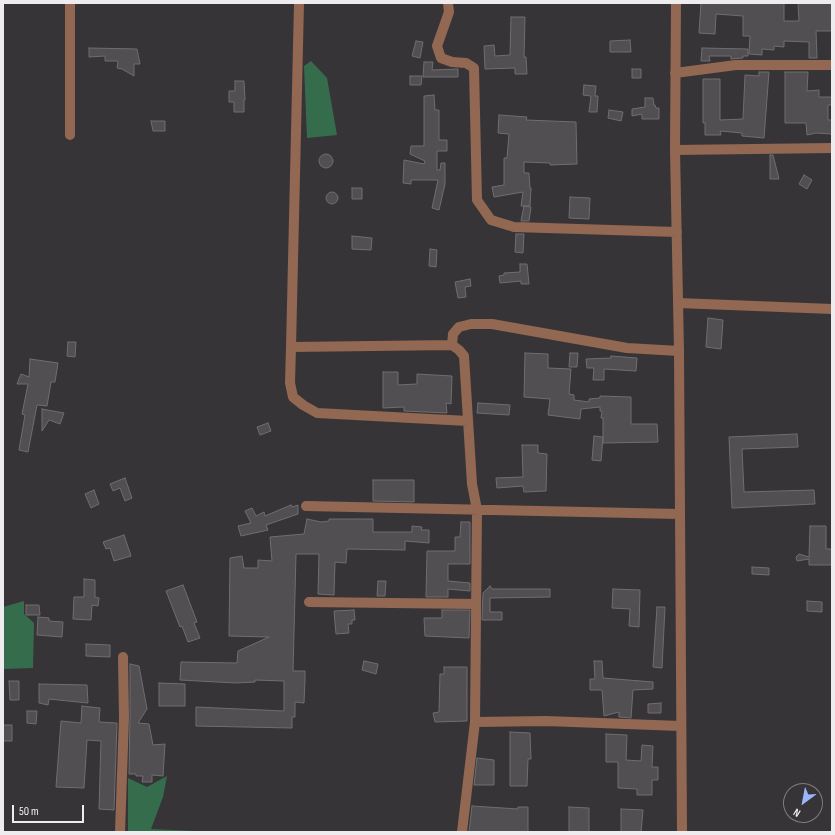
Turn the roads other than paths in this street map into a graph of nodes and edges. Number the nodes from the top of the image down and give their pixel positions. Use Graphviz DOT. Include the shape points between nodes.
graph roads {
  1 [pos="70,3"];
  2 [pos="299,3"];
  3 [pos="448,3"];
  4 [pos="676,3"];
  5 [pos="832,65"];
  6 [pos="676,72"];
  7 [pos="70,135"];
  8 [pos="832,148"];
  9 [pos="675,150"];
  10 [pos="677,232"];
  11 [pos="678,303"];
  12 [pos="832,309"];
  13 [pos="452,345"];
  14 [pos="291,347"];
  15 [pos="679,351"];
  16 [pos="468,421"];
  17 [pos="306,506"];
  18 [pos="477,510"];
  19 [pos="679,514"];
  20 [pos="309,602"];
  21 [pos="476,604"];
  22 [pos="123,657"];
  23 [pos="476,722"];
  24 [pos="680,726"];
  25 [pos="120,832"];
  26 [pos="462,832"];
  27 [pos="682,832"];
  1 -- 7 [label="street"];
  2 -- 14 [label="street"];
  3 -- 10 [label="street" via="448,12 437,46 441,58 466,63 474,68 477,200 492,220 514,227"];
  4 -- 6 [label="street"];
  5 -- 6 [label="street" via="736,65"];
  6 -- 9 [label="street"];
  8 -- 9 [label="street"];
  9 -- 10 [label="street"];
  10 -- 11 [label="street"];
  11 -- 12 [label="street"];
  11 -- 15 [label="street"];
  13 -- 14 [label="street"];
  13 -- 15 [label="street" via="453,334 459,327 492,324 627,348"];
  13 -- 16 [label="street" via="464,356"];
  14 -- 16 [label="street" via="290,383 293,397 303,406 318,413"];
  15 -- 19 [label="street"];
  16 -- 18 [label="street" via="472,484"];
  17 -- 18 [label="street"];
  18 -- 19 [label="street"];
  18 -- 21 [label="street"];
  19 -- 24 [label="street"];
  20 -- 21 [label="street"];
  21 -- 23 [label="street"];
  22 -- 25 [label="street" via="124,718"];
  23 -- 24 [label="street" via="546,721"];
  23 -- 26 [label="street"];
  24 -- 27 [label="street"];
}
